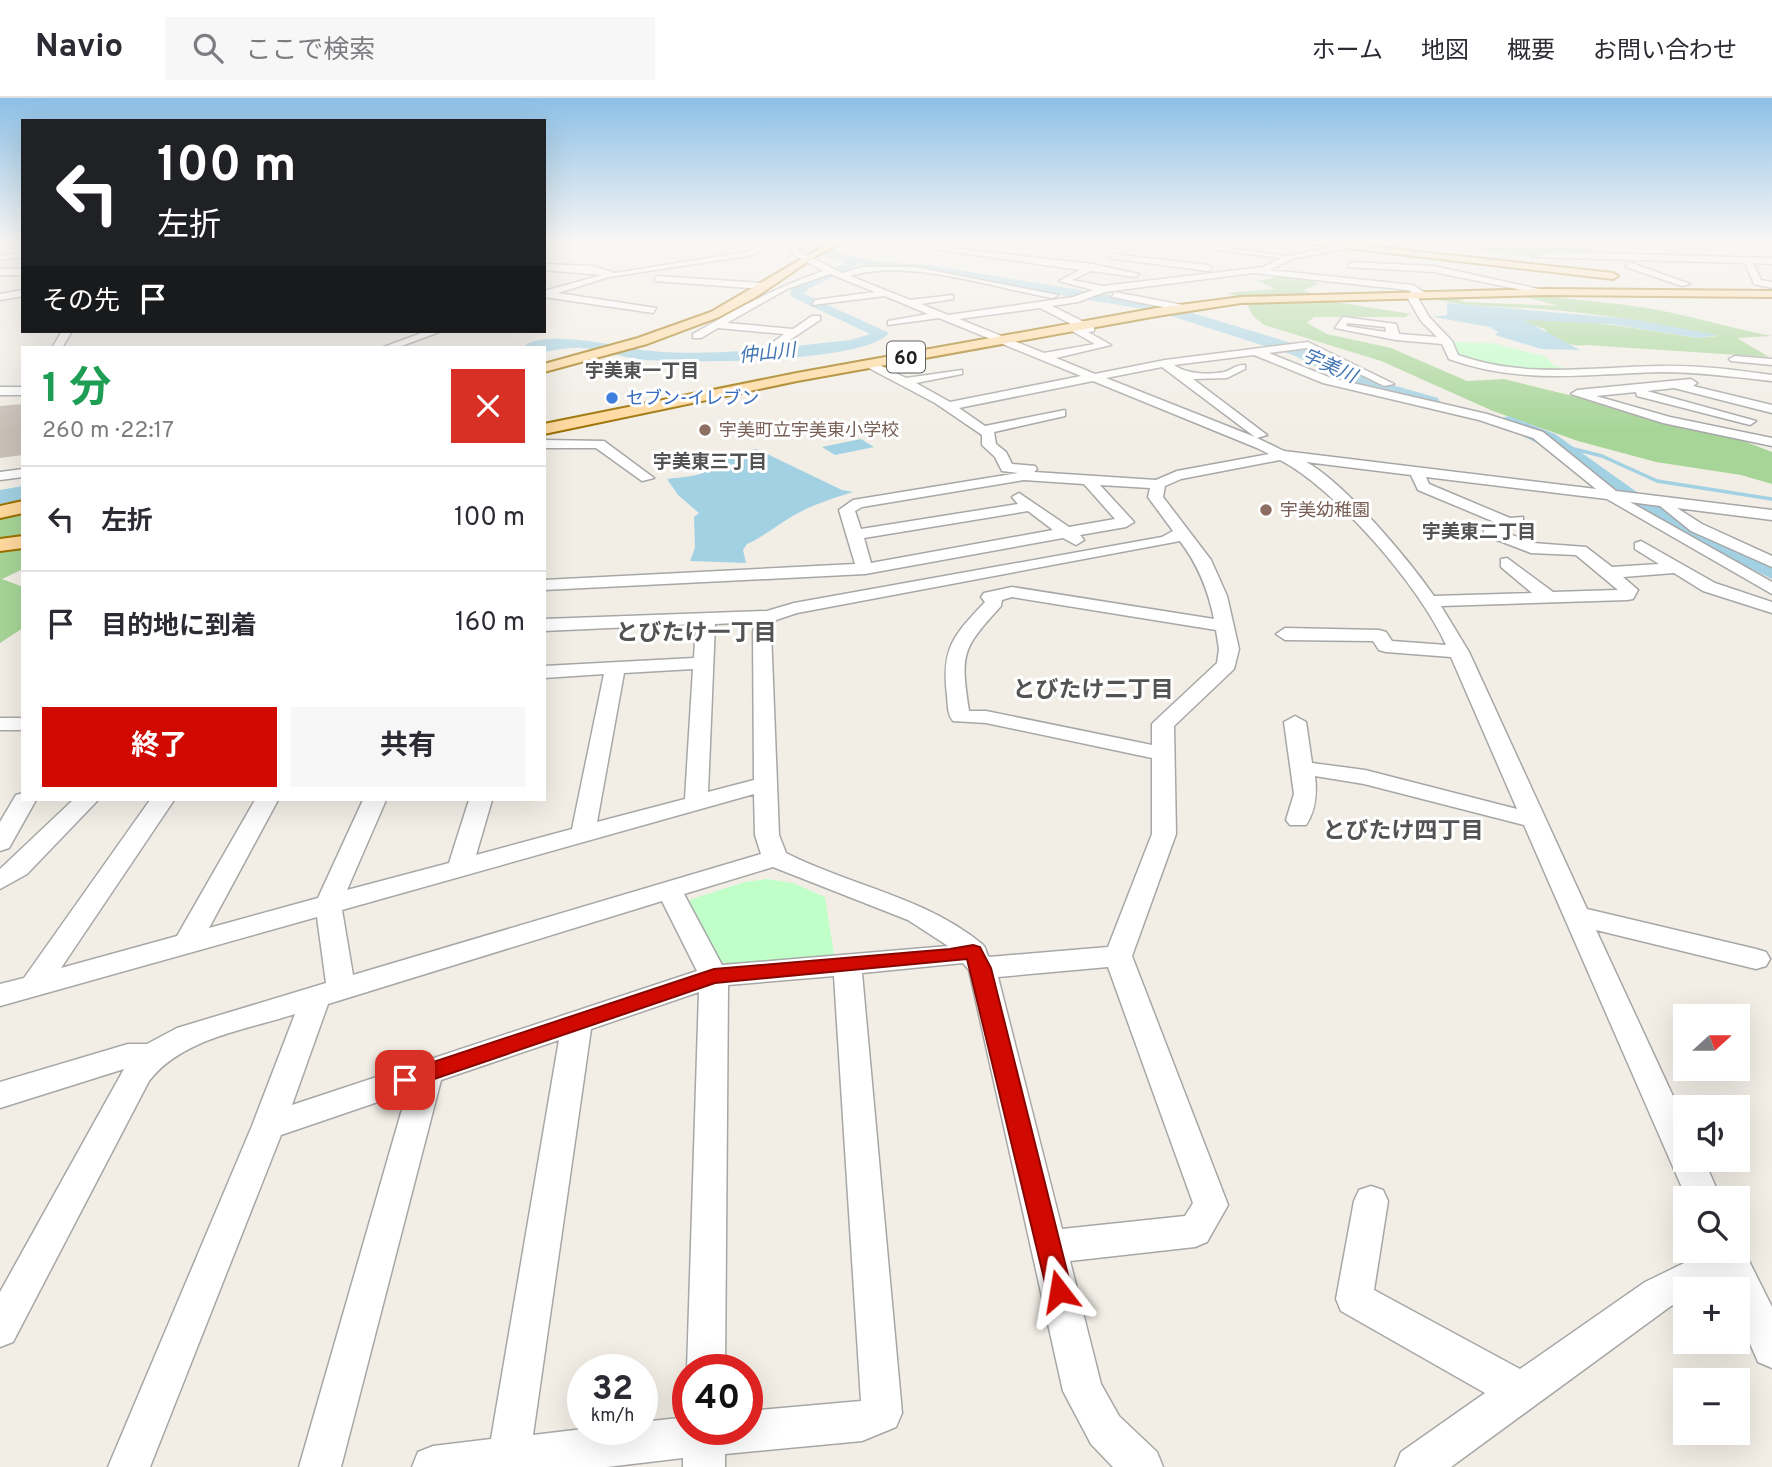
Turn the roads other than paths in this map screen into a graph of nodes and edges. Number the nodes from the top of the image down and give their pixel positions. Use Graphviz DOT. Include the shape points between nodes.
graph roads {
  1 [pos="21,304"];
  2 [pos="612,304"];
  3 [pos="725,304"];
  4 [pos="734,304"];
  5 [pos="748,304"];
  6 [pos="911,304"];
  7 [pos="1040,304"];
  8 [pos="1162,304"];
  9 [pos="1217,304"];
  10 [pos="1420,304"];
  11 [pos="0,307"];
  12 [pos="1181,308"];
  13 [pos="653,310"];
  14 [pos="944,317"];
  15 [pos="816,318"];
  16 [pos="712,321"];
  17 [pos="892,323"];
  18 [pos="1083,325"];
  19 [pos="794,332"];
  20 [pos="431,333"];
  21 [pos="697,335"];
  22 [pos="1396,337"];
  23 [pos="1000,340"];
  24 [pos="1447,341"];
  25 [pos="392,346"];
  26 [pos="616,346"];
  27 [pos="769,349"];
  28 [pos="1256,352"];
  29 [pos="1043,357"];
  30 [pos="1653,357"];
  31 [pos="1693,357"];
  32 [pos="1720,358"];
  33 [pos="1772,362"];
  34 [pos="869,364"];
  35 [pos="546,365"];
  36 [pos="1165,365"];
  37 [pos="1241,367"];
  38 [pos="1659,370"];
  39 [pos="1772,370"];
  40 [pos="958,372"];
  41 [pos="1713,372"];
  42 [pos="1180,376"];
  43 [pos="1095,378"];
  44 [pos="1772,378"];
  45 [pos="968,381"];
  46 [pos="904,382"];
  47 [pos="1728,382"];
  48 [pos="1672,384"];
  49 [pos="1624,388"];
  50 [pos="920,390"];
  51 [pos="1761,390"];
  52 [pos="0,391"];
  53 [pos="21,391"];
  54 [pos="1130,392"];
  55 [pos="1100,394"];
  56 [pos="1463,400"];
  57 [pos="1060,405"];
  58 [pos="949,407"];
  59 [pos="1772,409"];
  60 [pos="1759,424"];
  61 [pos="546,429"];
  62 [pos="983,430"];
  63 [pos="1772,442"];
  64 [pos="546,444"];
  65 [pos="1284,455"];
  66 [pos="1417,472"];
  67 [pos="21,473"];
  68 [pos="0,476"];
  69 [pos="647,478"];
  70 [pos="1087,479"];
  71 [pos="997,480"];
  72 [pos="1160,483"];
  73 [pos="1612,495"];
  74 [pos="1661,501"];
  75 [pos="1031,506"];
  76 [pos="21,507"];
  77 [pos="0,512"];
  78 [pos="1772,515"];
  79 [pos="1181,532"];
  80 [pos="1068,534"];
  81 [pos="855,535"];
  82 [pos="21,542"];
  83 [pos="0,545"];
  84 [pos="1641,546"];
  85 [pos="1094,554"];
  86 [pos="1772,562"];
  87 [pos="1507,563"];
  88 [pos="1676,568"];
  89 [pos="865,569"];
  90 [pos="1605,573"];
  91 [pos="546,585"];
  92 [pos="1772,589"];
  93 [pos="1551,599"];
  94 [pos="1429,601"];
  95 [pos="1772,608"];
  96 [pos="706,617"];
  97 [pos="769,617"];
  98 [pos="546,625"];
  99 [pos="1224,626"];
  100 [pos="1285,634"];
  101 [pos="1459,652"];
  102 [pos="702,663"];
  103 [pos="615,668"];
  104 [pos="546,672"];
  105 [pos="1295,722"];
  106 [pos="1161,752"];
  107 [pos="1303,768"];
  108 [pos="764,784"];
  109 [pos="23,801"];
  110 [pos="85,801"];
  111 [pos="161,801"];
  112 [pos="265,801"];
  113 [pos="374,801"];
  114 [pos="480,801"];
  115 [pos="696,801"];
  116 [pos="1298,820"];
  117 [pos="1536,821"];
  118 [pos="3,831"];
  119 [pos="583,833"];
  120 [pos="775,858"];
  121 [pos="460,867"];
  122 [pos="0,881"];
  123 [pos="669,890"];
  124 [pos="328,905"];
  125 [pos="1578,916"];
  126 [pos="187,943"];
  127 [pos="1118,956"];
  128 [pos="1756,959"];
  129 [pos="977,960"];
  130 [pos="847,965"];
  131 [pos="714,976"];
  132 [pos="35,984"];
  133 [pos="328,993"];
  134 [pos="0,995"];
  135 [pos="577,1022"];
  136 [pos="151,1056"];
  137 [pos="428,1072"];
  138 [pos="0,1095"];
  139 [pos="268,1126"];
  140 [pos="1673,1130"];
  141 [pos="1371,1201"];
  142 [pos="1049,1247"];
  143 [pos="1716,1263"];
  144 [pos="1732,1263"];
  145 [pos="0,1329"];
  146 [pos="1770,1347"];
  147 [pos="706,1354"];
  148 [pos="1520,1391"];
  149 [pos="763,1435"];
  150 [pos="690,1445"];
  151 [pos="509,1458"];
  152 [pos="129,1467"];
  153 [pos="320,1467"];
  154 [pos="433,1467"];
  155 [pos="1142,1467"];
  156 [pos="1416,1467"];
  1 -- 11 [label="street"];
  2 -- 13 [label="street"];
  3 -- 26 [label="main road"];
  4 -- 16 [label="main road"];
  5 -- 16 [label="street"];
  6 -- 14 [label="street"];
  7 -- 14 [label="street"];
  7 -- 18 [label="street"];
  8 -- 12 [label="street"];
  9 -- 12 [label="main road, 60"];
  10 -- 24 [label="street" via="1423,317"];
  12 -- 18 [label="main road, 60"];
  14 -- 17 [label="street"];
  14 -- 23 [label="street"];
  15 -- 19 [label="street"];
  16 -- 19 [label="street"];
  16 -- 21 [label="street"];
  16 -- 26 [label="main road"];
  18 -- 23 [label="main road, 60"];
  18 -- 29 [label="street" via="1090,329 1077,331 1105,346"];
  19 -- 27 [label="street"];
  20 -- 25 [label="street"];
  22 -- 22 [label="street" via="1387,324 1343,320 1340,328"];
  22 -- 24 [label="street"];
  23 -- 29 [label="street"];
  23 -- 34 [label="main road, 60"];
  24 -- 38 [label="street" via="1453,357 1510,373"];
  26 -- 35 [label="main road"];
  28 -- 36 [label="street"];
  28 -- 56 [label="street" via="1308,345 1384,383"];
  28 -- 73 [label="street" via="1327,381 1523,429 1547,440"];
  29 -- 43 [label="street"];
  30 -- 31 [label="street"];
  30 -- 38 [label="street"];
  30 -- 39 [label="street"];
  32 -- 33 [label="street"];
  34 -- 46 [label="street"];
  34 -- 61 [label="main road, 60"];
  36 -- 42 [label="street"];
  36 -- 43 [label="street"];
  37 -- 42 [label="street" via="1227,375"];
  38 -- 41 [label="street"];
  40 -- 46 [label="street"];
  41 -- 44 [label="street"];
  41 -- 47 [label="street"];
  42 -- 65 [label="street"];
  43 -- 54 [label="street"];
  43 -- 58 [label="street"];
  45 -- 50 [label="street"];
  46 -- 50 [label="street"];
  47 -- 48 [label="street"];
  47 -- 51 [label="street"];
  48 -- 49 [label="street"];
  48 -- 59 [label="street"];
  49 -- 60 [label="street"];
  49 -- 63 [label="street" via="1577,394"];
  50 -- 58 [label="street"];
  52 -- 53 [label="street"];
  54 -- 55 [label="street"];
  54 -- 65 [label="street"];
  57 -- 62 [label="street"];
  58 -- 62 [label="street"];
  62 -- 72 [label="street" via="1007,468"];
  64 -- 69 [label="street" via="599,443"];
  65 -- 66 [label="street"];
  65 -- 72 [label="street" via="1177,475"];
  65 -- 94 [label="street" via="1328,485 1407,570"];
  66 -- 73 [label="street"];
  66 -- 90 [label="street" via="1423,487 1514,522 1489,532 1531,548 1572,548 1586,554"];
  67 -- 68 [label="street"];
  70 -- 71 [label="street" via="1024,476"];
  70 -- 72 [label="street"];
  70 -- 80 [label="street" via="1126,522"];
  71 -- 75 [label="street"];
  71 -- 81 [label="street" via="858,503 847,510"];
  72 -- 79 [label="street" via="1155,498"];
  73 -- 74 [label="street"];
  73 -- 92 [label="street" via="1651,523"];
  74 -- 78 [label="street"];
  74 -- 86 [label="street" via="1688,522"];
  75 -- 80 [label="street"];
  75 -- 81 [label="street"];
  76 -- 77 [label="main road"];
  79 -- 85 [label="street" via="1172,540"];
  79 -- 99 [label="street" via="1203,560"];
  80 -- 85 [label="street"];
  80 -- 89 [label="street"];
  81 -- 89 [label="street"];
  82 -- 83 [label="main road"];
  84 -- 88 [label="street"];
  85 -- 97 [label="street" via="794,608"];
  87 -- 93 [label="street"];
  88 -- 90 [label="street"];
  88 -- 95 [label="street" via="1709,587"];
  89 -- 91 [label="street"];
  90 -- 93 [label="street" via="1629,590 1627,595"];
  93 -- 94 [label="street"];
  94 -- 101 [label="street"];
  96 -- 97 [label="street"];
  96 -- 98 [label="street"];
  96 -- 102 [label="street"];
  97 -- 108 [label="street" via="762,631"];
  99 -- 106 [label="street" via="1227,665 1163,724"];
  99 -- 106 [label="street" via="1012,592 990,597 995,602 957,643 952,663 960,717 986,717"];
  100 -- 101 [label="street" via="1379,636 1389,651"];
  101 -- 117 [label="street"];
  102 -- 103 [label="street"];
  102 -- 115 [label="street"];
  103 -- 104 [label="street"];
  103 -- 119 [label="street"];
  105 -- 107 [label="street"];
  106 -- 127 [label="street" via="1164,834"];
  107 -- 116 [label="street" via="1306,794"];
  107 -- 117 [label="street" via="1365,777"];
  108 -- 115 [label="street"];
  108 -- 120 [label="street" via="767,835"];
  109 -- 118 [label="street"];
  110 -- 122 [label="street"];
  111 -- 132 [label="street"];
  112 -- 126 [label="street"];
  113 -- 124 [label="street"];
  114 -- 121 [label="street"];
  115 -- 119 [label="street"];
  117 -- 125 [label="street"];
  119 -- 121 [label="street"];
  120 -- 123 [label="street"];
  120 -- 129 [label="street" via="942,925"];
  121 -- 124 [label="street"];
  123 -- 131 [label="street"];
  123 -- 133 [label="street"];
  124 -- 126 [label="street"];
  124 -- 133 [label="street"];
  125 -- 128 [label="street"];
  125 -- 140 [label="street"];
  126 -- 132 [label="street"];
  127 -- 129 [label="street"];
  127 -- 142 [label="street" via="1211,1205 1195,1231"];
  129 -- 130 [label="street"];
  129 -- 142 [label="street"];
  130 -- 131 [label="street"];
  130 -- 149 [label="street" via="882,1413 862,1421"];
  131 -- 135 [label="street"];
  131 -- 147 [label="street"];
  132 -- 134 [label="street"];
  133 -- 136 [label="street" via="188,1036"];
  133 -- 139 [label="street"];
  135 -- 137 [label="street"];
  135 -- 151 [label="street"];
  136 -- 138 [label="street" via="128,1056"];
  136 -- 145 [label="street" via="138,1072"];
  137 -- 139 [label="street"];
  137 -- 153 [label="street"];
  139 -- 152 [label="street"];
  141 -- 148 [label="street" via="1354,1299"];
  142 -- 155 [label="street" via="1083,1391 1105,1430"];
  143 -- 148 [label="street" via="1658,1294"];
  144 -- 146 [label="street"];
  148 -- 156 [label="street"];
  150 -- 151 [label="street"];
  151 -- 154 [label="street"];
}
